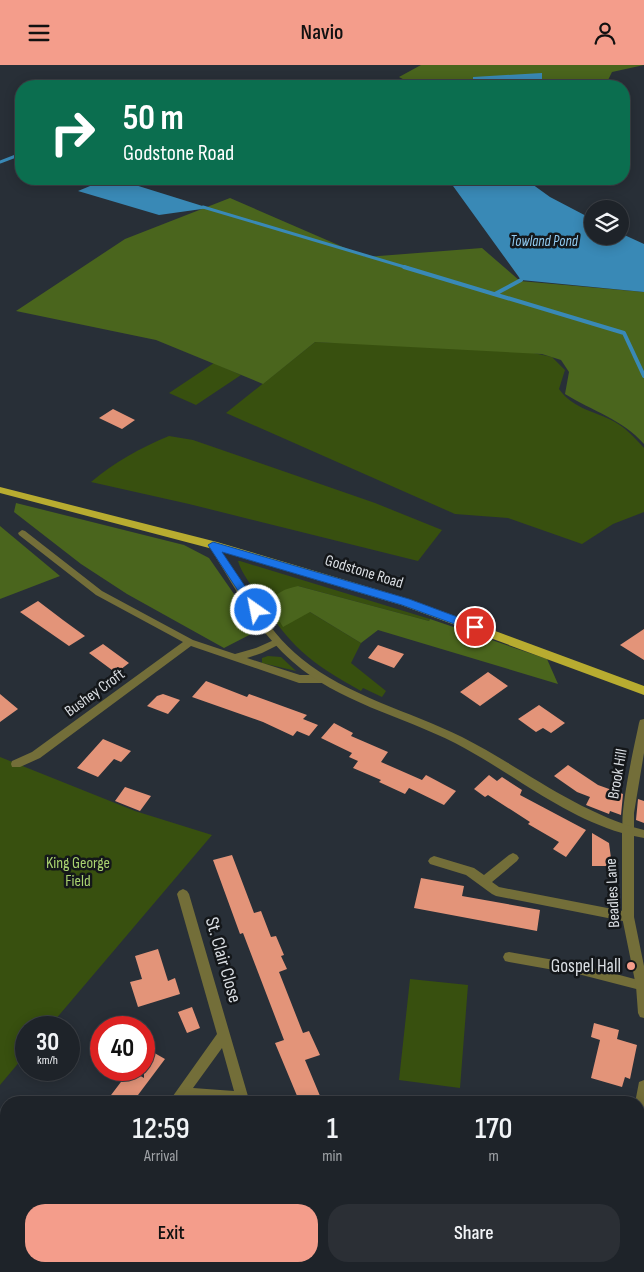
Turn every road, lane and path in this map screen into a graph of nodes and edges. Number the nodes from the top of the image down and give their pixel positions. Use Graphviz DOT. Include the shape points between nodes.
graph roads {
  1 [pos="0,489"];
  2 [pos="22,533"];
  3 [pos="213,545"];
  4 [pos="190,642"];
  5 [pos="277,642"];
  6 [pos="235,657"];
  7 [pos="324,679"];
  8 [pos="641,690"];
  9 [pos="644,723"];
  10 [pos="16,764"];
  11 [pos="628,831"];
  12 [pos="644,834"];
  13 [pos="513,858"];
  14 [pos="434,861"];
  15 [pos="484,882"];
  16 [pos="183,894"];
  17 [pos="628,917"];
  18 [pos="509,957"];
  19 [pos="642,986"];
  20 [pos="644,1013"];
  21 [pos="223,1036"];
  22 [pos="179,1096"];
  23 [pos="242,1096"];
  1 -- 3 [label="main road, Godstone Road"];
  2 -- 4 [label="street" via="99,593"];
  3 -- 5 [label="street"];
  3 -- 8 [label="main road, Godstone Road" via="406,602"];
  4 -- 6 [label="street"];
  4 -- 10 [label="street, Bushey Croft" via="36,755"];
  5 -- 6 [label="street"];
  5 -- 7 [label="street"];
  6 -- 7 [label="street" via="299,679"];
  7 -- 11 [label="street" via="459,741 602,822"];
  9 -- 11 [label="street, Brook Hill" via="628,813"];
  11 -- 12 [label="street"];
  11 -- 17 [label="street, Beadles Lane"];
  13 -- 15 [label="street"];
  14 -- 15 [label="street" via="470,871"];
  15 -- 17 [label="street" via="496,891"];
  16 -- 21 [label="street, St. Clair Close"];
  17 -- 19 [label="street, Beadles Lane"];
  18 -- 19 [label="street" via="582,970"];
  19 -- 20 [label="street, Beadles Lane"];
  21 -- 22 [label="street, St. Clair Close"];
  21 -- 23 [label="street, St. Clair Close"];
}
